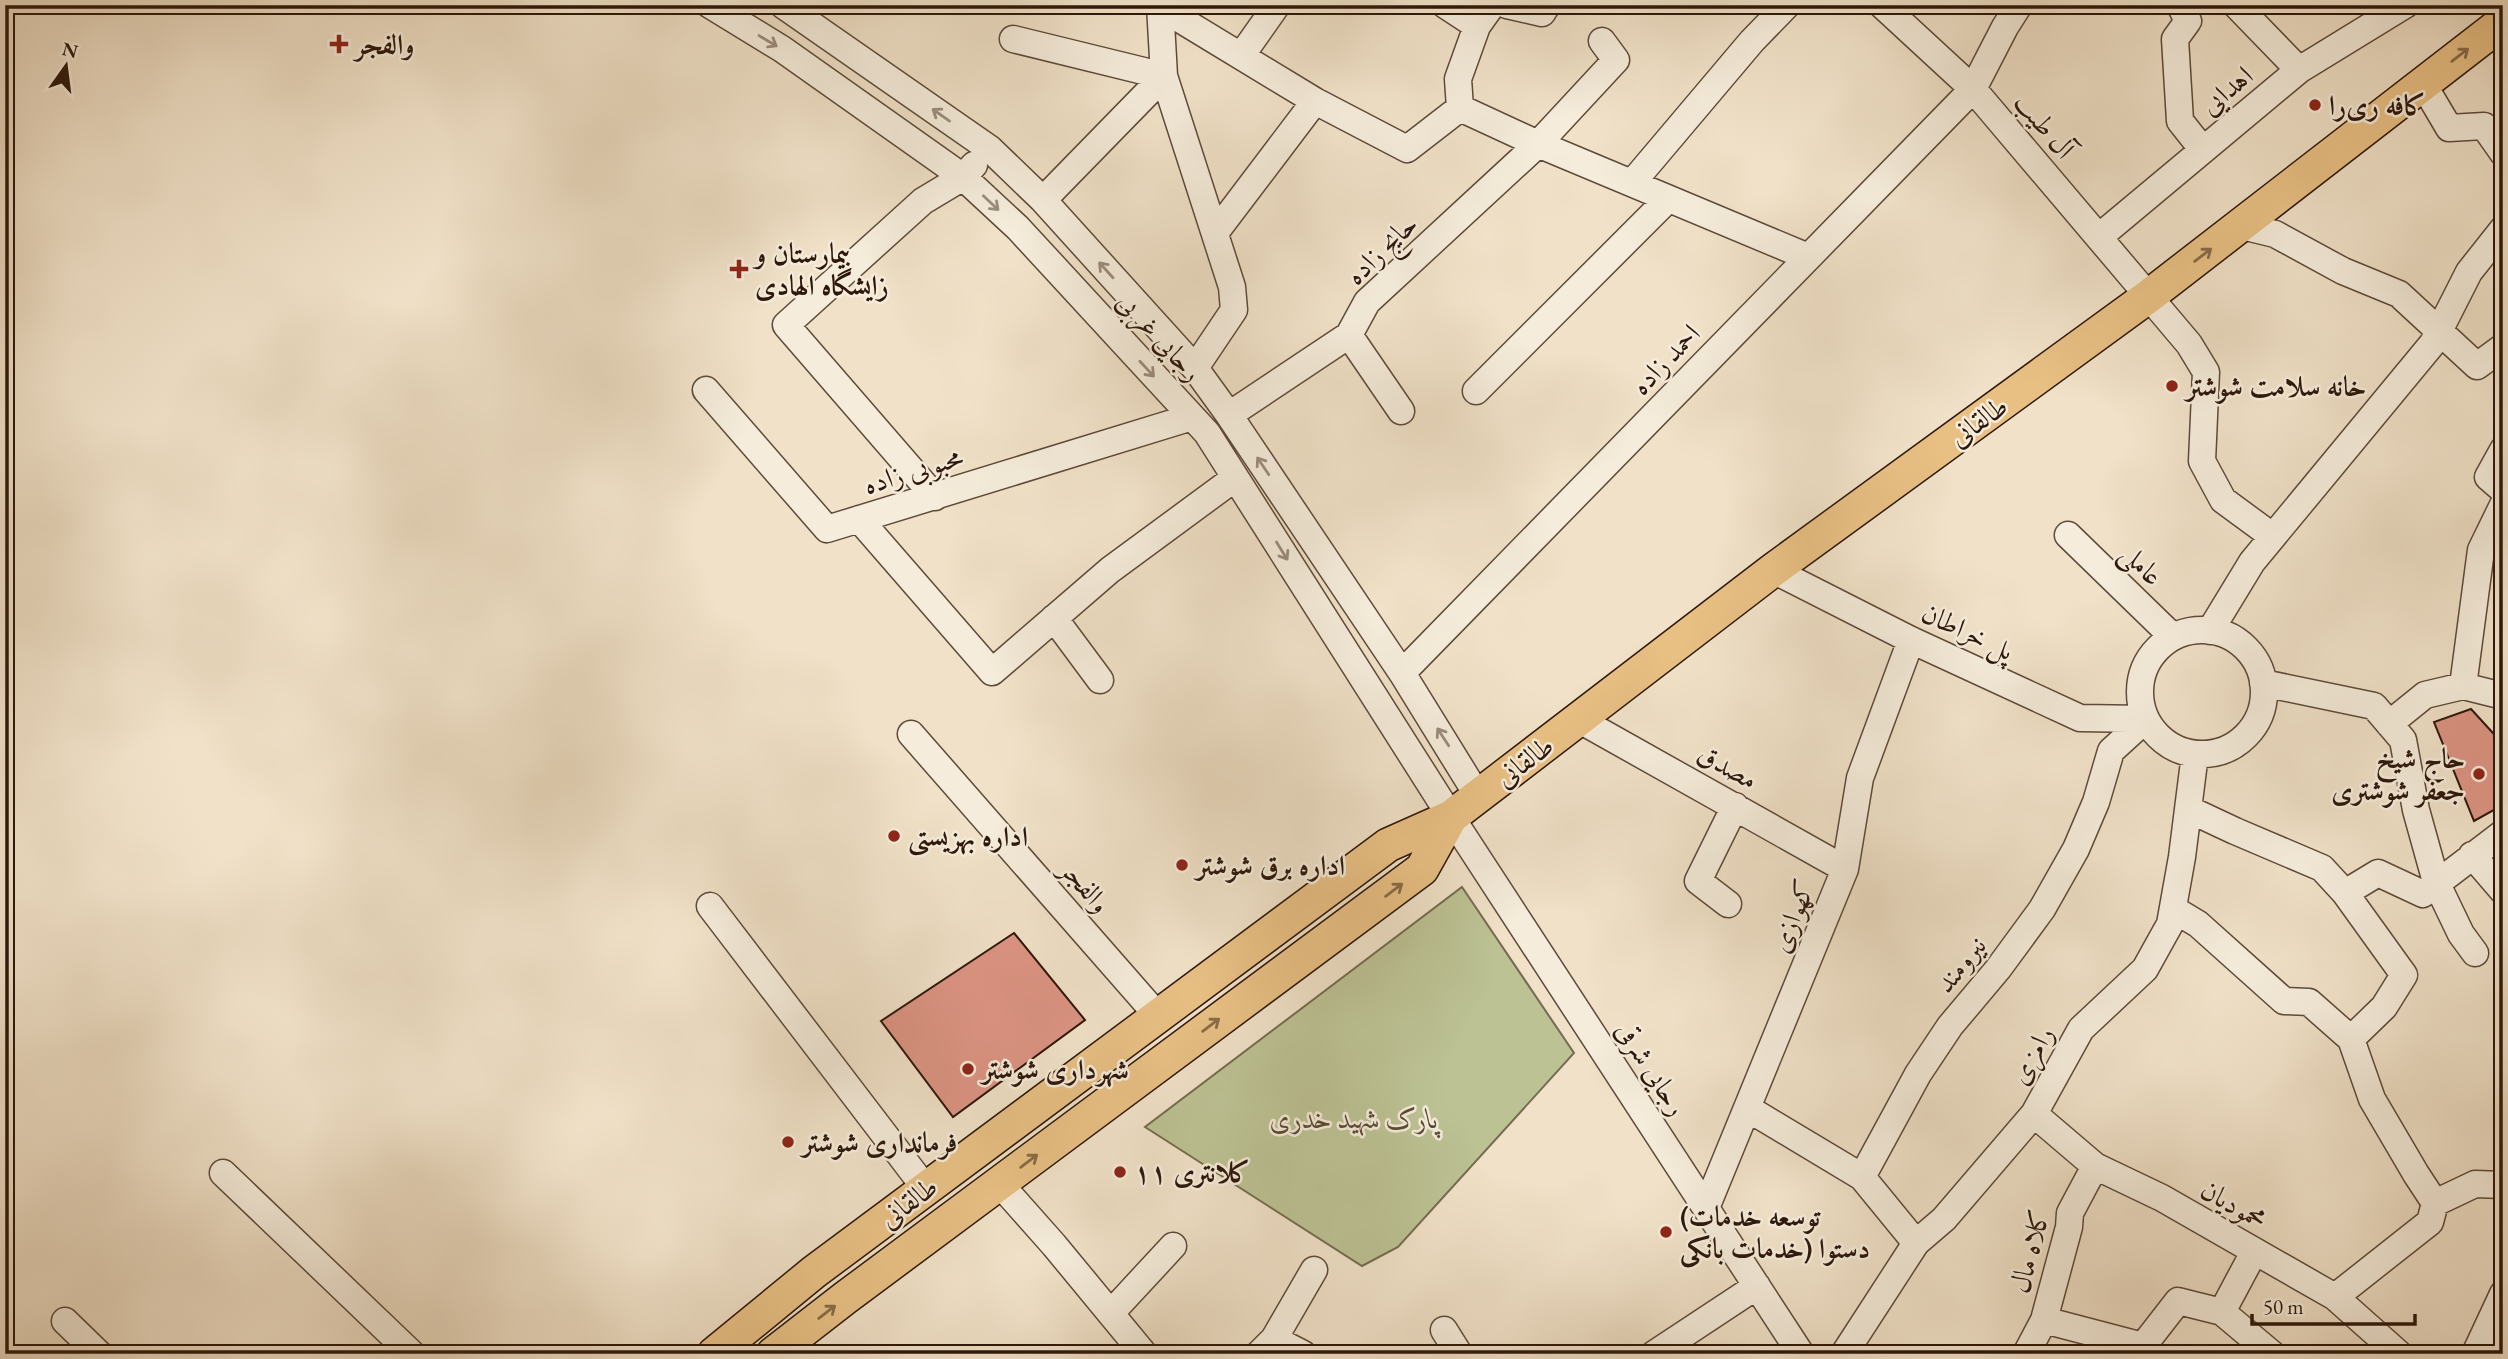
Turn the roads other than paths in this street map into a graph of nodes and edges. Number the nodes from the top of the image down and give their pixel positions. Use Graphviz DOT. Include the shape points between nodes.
graph roads {
  1 [pos="710,5"];
  2 [pos="783,5"];
  3 [pos="1277,5"];
  4 [pos="1446,5"];
  5 [pos="1507,5"];
  6 [pos="1548,5"];
  7 [pos="1787,5"];
  8 [pos="1882,5"];
  9 [pos="2019,5"];
  10 [pos="2180,5"];
  11 [pos="2236,5"];
  12 [pos="2405,5"];
  13 [pos="1160,6"];
  14 [pos="1484,16"];
  15 [pos="2503,22"];
  16 [pos="1013,39"];
  17 [pos="1602,41"];
  18 [pos="1241,56"];
  19 [pos="2299,70"];
  20 [pos="1164,76"];
  21 [pos="2423,84"];
  22 [pos="1973,89"];
  23 [pos="1315,100"];
  24 [pos="1460,108"];
  25 [pos="1538,144"];
  26 [pos="990,149"];
  27 [pos="2203,150"];
  28 [pos="2503,153"];
  29 [pos="963,177"];
  30 [pos="1632,183"];
  31 [pos="1668,199"];
  32 [pos="1043,200"];
  33 [pos="2242,226"];
  34 [pos="2503,229"];
  35 [pos="1215,233"];
  36 [pos="2099,237"];
  37 [pos="1808,257"];
  38 [pos="2149,296"];
  39 [pos="2439,332"];
  40 [pos="1349,335"];
  41 [pos="2503,347"];
  42 [pos="1195,368"];
  43 [pos="706,390"];
  44 [pos="1476,391"];
  45 [pos="1401,411"];
  46 [pos="1229,415"];
  47 [pos="1192,417"];
  48 [pos="2503,450"];
  49 [pos="1235,478"];
  50 [pos="2503,490"];
  51 [pos="935,497"];
  52 [pos="2503,505"];
  53 [pos="859,519"];
  54 [pos="2068,535"];
  55 [pos="2272,536"];
  56 [pos="1773,570"];
  57 [pos="1054,618"];
  58 [pos="2210,631"];
  59 [pos="2173,637"];
  60 [pos="1911,640"];
  61 [pos="1402,673"];
  62 [pos="1100,680"];
  63 [pos="2263,682"];
  64 [pos="2463,686"];
  65 [pos="2503,696"];
  66 [pos="1578,719"];
  67 [pos="2146,719"];
  68 [pos="2389,724"];
  69 [pos="911,734"];
  70 [pos="2195,754"];
  71 [pos="1478,796"];
  72 [pos="1735,806"];
  73 [pos="2188,809"];
  74 [pos="1451,817"];
  75 [pos="2503,832"];
  76 [pos="2472,855"];
  77 [pos="1845,869"];
  78 [pos="2436,882"];
  79 [pos="2503,891"];
  80 [pos="2346,893"];
  81 [pos="1728,904"];
  82 [pos="710,906"];
  83 [pos="2173,909"];
  84 [pos="2475,953"];
  85 [pos="1158,1016"];
  86 [pos="2351,1039"];
  87 [pos="1747,1108"];
  88 [pos="2034,1114"];
  89 [pos="2095,1166"];
  90 [pos="223,1173"];
  91 [pos="1862,1177"];
  92 [pos="999,1183"];
  93 [pos="2503,1185"];
  94 [pos="926,1189"];
  95 [pos="2435,1203"];
  96 [pos="1706,1208"];
  97 [pos="1916,1243"];
  98 [pos="1173,1246"];
  99 [pos="2254,1252"];
  100 [pos="1314,1270"];
  101 [pos="1757,1286"];
  102 [pos="2503,1294"];
  103 [pos="2335,1297"];
  104 [pos="2222,1312"];
  105 [pos="1111,1314"];
  106 [pos="2043,1320"];
  107 [pos="65,1321"];
  108 [pos="1444,1330"];
  109 [pos="1266,1346"];
  110 [pos="100,1354"];
  111 [pos="412,1354"];
  112 [pos="714,1354"];
  113 [pos="773,1354"];
  114 [pos="1144,1354"];
  115 [pos="1303,1354"];
  116 [pos="1460,1354"];
  117 [pos="1654,1354"];
  118 [pos="1801,1354"];
  119 [pos="1844,1354"];
  120 [pos="2026,1354"];
  121 [pos="2272,1354"];
  122 [pos="2399,1354"];
  123 [pos="2475,1354"];
  1 -- 29 [label="street, رجایی غربی, one-way" via="782,49"];
  26 -- 2 [label="street, رجایی غربی, one-way"];
  3 -- 18 [label="street"];
  4 -- 14 [label="street"];
  5 -- 6 [label="street" via="1542,13"];
  7 -- 30 [label="street"];
  8 -- 22 [label="street, آل طیب"];
  9 -- 22 [label="street, احمد زاده"];
  10 -- 27 [label="street" via="2188,21 2175,39 2180,121"];
  11 -- 19 [label="street"];
  12 -- 19 [label="street, اهدایی"];
  13 -- 18 [label="street"];
  13 -- 20 [label="street"];
  14 -- 24 [label="street" via="1458,79"];
  21 -- 15 [label="main road, طالقانی, one-way"];
  16 -- 20 [label="street"];
  17 -- 25 [label="street, حایج زاده" via="1616,61"];
  18 -- 23 [label="street"];
  19 -- 27 [label="street, اهدایی"];
  20 -- 32 [label="street"];
  20 -- 35 [label="street"];
  21 -- 28 [label="street" via="2449,128 2484,127"];
  21 -- 33 [label="main road, طالقانی"];
  22 -- 36 [label="street, آل طیب"];
  22 -- 37 [label="street, احمد زاده"];
  23 -- 24 [label="street" via="1407,149"];
  23 -- 35 [label="street"];
  24 -- 25 [label="street"];
  25 -- 30 [label="street"];
  25 -- 40 [label="street, حایج زاده" via="1367,302"];
  26 -- 29 [label="street"];
  26 -- 32 [label="street, رجایی غربی"];
  27 -- 36 [label="street, اهدایی"];
  29 -- 47 [label="street, رجایی غربی, one-way" via="1018,228"];
  29 -- 51 [label="street" via="923,201 786,325"];
  30 -- 31 [label="street"];
  31 -- 37 [label="street"];
  31 -- 44 [label="street"];
  42 -- 32 [label="street, رجایی غربی, one-way"];
  38 -- 33 [label="main road, طالقانی, one-way"];
  33 -- 39 [label="street" via="2275,234 2343,271 2399,294"];
  34 -- 39 [label="street" via="2469,272"];
  35 -- 42 [label="street" via="1232,287 1234,310"];
  36 -- 38 [label="street, آل طیب"];
  37 -- 61 [label="street, احمد زاده"];
  38 -- 55 [label="street, آل طیب" via="2206,372 2202,461 2223,500"];
  38 -- 56 [label="main road, طالقانی"];
  39 -- 41 [label="street" via="2477,366"];
  39 -- 55 [label="street"];
  40 -- 45 [label="street"];
  40 -- 46 [label="street, حایج زاده"];
  42 -- 46 [label="street, رجایی غربی"];
  43 -- 53 [label="street, محبوبی زاده" via="827,529"];
  61 -- 46 [label="street, رجایی غربی, one-way"];
  47 -- 49 [label="street, رجایی غربی"];
  47 -- 51 [label="street, محبوبی زاده"];
  48 -- 50 [label="street" via="2488,477"];
  49 -- 57 [label="street" via="1110,570"];
  49 -- 74 [label="street, رجایی غربی, one-way"];
  51 -- 53 [label="street, محبوبی زاده"];
  52 -- 64 [label="street" via="2481,550"];
  53 -- 57 [label="street" via="992,672"];
  54 -- 59 [label="street, عاملی"];
  55 -- 58 [label="street"];
  56 -- 60 [label="street, پل خراطان"];
  56 -- 66 [label="main road, طالقانی"];
  57 -- 62 [label="street"];
  58 -- 59 [label="street"];
  58 -- 63 [label="street" via="2245,648"];
  59 -- 67 [label="street" via="2157,649 2140,682"];
  60 -- 67 [label="street, پل خراطان" via="2080,718"];
  60 -- 77 [label="street, کهوازی" via="1860,778"];
  71 -- 61 [label="street, رجایی غربی, one-way"];
  63 -- 68 [label="street" via="2374,706"];
  63 -- 70 [label="street" via="2258,720 2247,735 2232,747"];
  64 -- 65 [label="street"];
  64 -- 68 [label="street" via="2425,695"];
  66 -- 71 [label="main road, طالقانی"];
  66 -- 72 [label="street, مصدق"];
  67 -- 70 [label="street" via="2166,742"];
  67 -- 91 [label="street, نیرومند" via="2111,751 2081,837 2042,909 1950,1026"];
  68 -- 78 [label="street" via="2403,740"];
  69 -- 85 [label="street, والفجر"];
  70 -- 73 [label="street, رامزی"];
  71 -- 74 [label="main road, طالقانی"];
  72 -- 77 [label="street, مصدق"];
  72 -- 81 [label="street" via="1698,881"];
  73 -- 80 [label="street" via="2322,868"];
  73 -- 83 [label="street, رامزی"];
  74 -- 85 [label="main road, طالقانی" via="1388,845"];
  92 -- 74 [label="main road, طالقانی, one-way" via="1422,869"];
  74 -- 96 [label="street, رجایی شرقی"];
  75 -- 76 [label="street"];
  76 -- 78 [label="street"];
  76 -- 79 [label="street"];
  77 -- 87 [label="street, کهوازی"];
  78 -- 80 [label="street" via="2423,894 2378,873"];
  78 -- 84 [label="street"];
  80 -- 86 [label="street" via="2404,975 2384,1007"];
  82 -- 94 [label="street"];
  83 -- 86 [label="street" via="2199,925 2284,1001 2309,1002"];
  83 -- 88 [label="street, رامزی" via="2170,924 2145,969 2081,1029"];
  85 -- 94 [label="main road, طالقانی"];
  86 -- 95 [label="street" via="2372,1099"];
  87 -- 91 [label="street"];
  87 -- 96 [label="street, کهوازی"];
  88 -- 89 [label="street, محمودیان"];
  88 -- 97 [label="street, رامزی" via="1944,1219"];
  89 -- 99 [label="street, محمودیان" via="2162,1198"];
  89 -- 106 [label="street, کلاه مال" via="2070,1213"];
  90 -- 111 [label="street"];
  91 -- 97 [label="street"];
  92 -- 105 [label="street"];
  113 -- 92 [label="main road, طالقانی, one-way"];
  93 -- 95 [label="street" via="2475,1184"];
  94 -- 112 [label="main road, طالقانی"];
  95 -- 103 [label="street" via="2430,1222"];
  96 -- 101 [label="street, رجایی شرقی"];
  97 -- 119 [label="street, رامزی"];
  98 -- 105 [label="street"];
  99 -- 103 [label="street, محمودیان"];
  99 -- 104 [label="street"];
  100 -- 109 [label="street"];
  101 -- 117 [label="street"];
  101 -- 118 [label="street, رجایی شرقی"];
  102 -- 123 [label="street"];
  103 -- 122 [label="street, محمودیان"];
  104 -- 106 [label="street" via="2178,1301 2143,1346"];
  104 -- 121 [label="street"];
  105 -- 114 [label="street"];
  106 -- 120 [label="street, کلاه مال"];
  107 -- 110 [label="street"];
  108 -- 116 [label="street"];
  109 -- 115 [label="street"];
}
